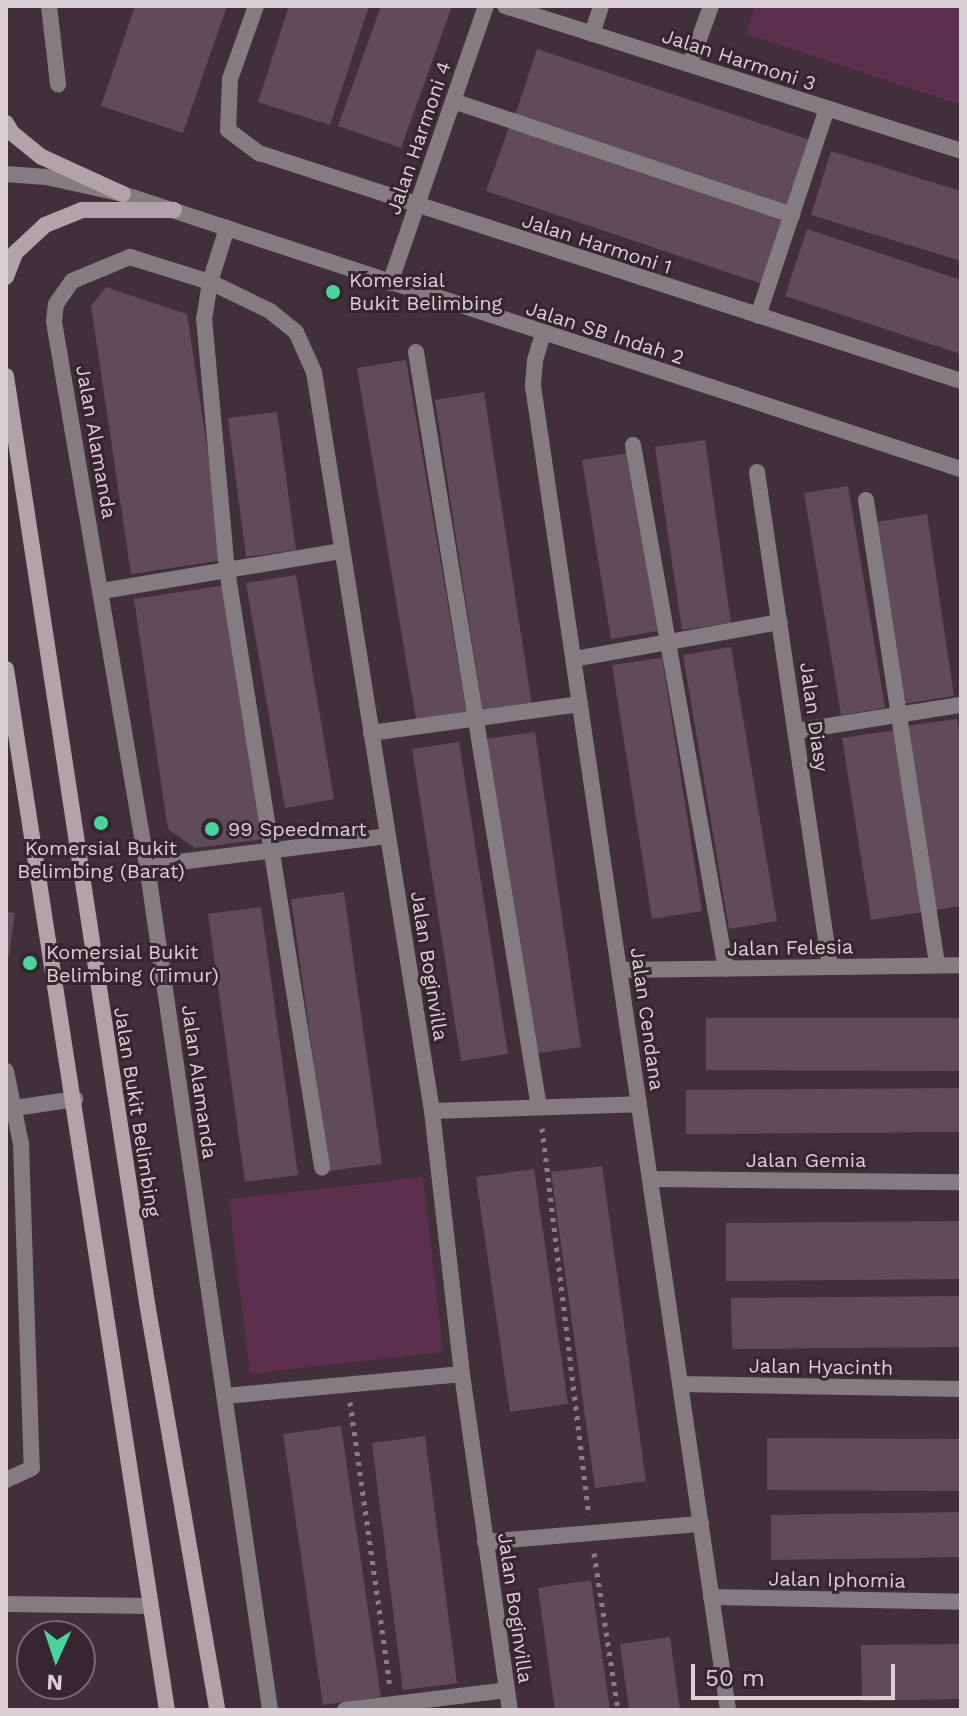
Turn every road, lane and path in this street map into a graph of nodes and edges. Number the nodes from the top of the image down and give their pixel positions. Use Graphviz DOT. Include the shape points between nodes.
graph roads {
  1 [pos="49,6"];
  2 [pos="256,6"];
  3 [pos="486,6"];
  4 [pos="505,6"];
  5 [pos="601,6"];
  6 [pos="711,6"];
  7 [pos="592,34"];
  8 [pos="690,64"];
  9 [pos="58,84"];
  10 [pos="453,101"];
  11 [pos="827,109"];
  12 [pos="6,123"];
  13 [pos="961,151"];
  14 [pos="6,174"];
  15 [pos="123,194"];
  16 [pos="416,207"];
  17 [pos="174,210"];
  18 [pos="792,215"];
  19 [pos="227,228"];
  20 [pos="6,277"];
  21 [pos="210,282"];
  22 [pos="390,283"];
  23 [pos="758,316"];
  24 [pos="543,334"];
  25 [pos="416,352"];
  26 [pos="6,376"];
  27 [pos="961,381"];
  28 [pos="633,445"];
  29 [pos="961,469"];
  30 [pos="757,472"];
  31 [pos="866,500"];
  32 [pos="342,551"];
  33 [pos="227,570"];
  34 [pos="102,591"];
  35 [pos="780,622"];
  36 [pos="668,644"];
  37 [pos="574,659"];
  38 [pos="6,669"];
  39 [pos="580,704"];
  40 [pos="961,705"];
  41 [pos="899,716"];
  42 [pos="476,718"];
  43 [pos="796,731"];
  44 [pos="371,733"];
  45 [pos="387,836"];
  46 [pos="273,852"];
  47 [pos="147,866"];
  48 [pos="937,965"];
  49 [pos="961,965"];
  50 [pos="830,967"];
  51 [pos="726,969"];
  52 [pos="619,970"];
  53 [pos="6,1071"];
  54 [pos="75,1099"];
  55 [pos="639,1104"];
  56 [pos="539,1107"];
  57 [pos="15,1108"];
  58 [pos="432,1111"];
  59 [pos="322,1167"];
  60 [pos="650,1179"];
  61 [pos="961,1182"];
  62 [pos="462,1374"];
  63 [pos="347,1384"];
  64 [pos="680,1384"];
  65 [pos="961,1389"];
  66 [pos="225,1396"];
  67 [pos="6,1480"];
  68 [pos="701,1524"];
  69 [pos="591,1533"];
  70 [pos="485,1542"];
  71 [pos="711,1597"];
  72 [pos="961,1602"];
  73 [pos="6,1604"];
  74 [pos="149,1606"];
  75 [pos="507,1690"];
  76 [pos="393,1704"];
  77 [pos="167,1710"];
  78 [pos="217,1710"];
  79 [pos="270,1710"];
  80 [pos="345,1710"];
  81 [pos="510,1710"];
  82 [pos="618,1710"];
  83 [pos="728,1710"];
  1 -- 9 [label="street"];
  2 -- 16 [label="street, Jalan Harmoni 1" via="230,79 228,130 259,153"];
  3 -- 10 [label="street, Jalan Harmoni 4"];
  4 -- 7 [label="street, Jalan Harmoni 3"];
  5 -- 7 [label="street"];
  6 -- 8 [label="street"];
  7 -- 8 [label="street, Jalan Harmoni 3"];
  8 -- 11 [label="street, Jalan Harmoni 3"];
  10 -- 16 [label="street, Jalan Harmoni 4"];
  10 -- 18 [label="street"];
  11 -- 13 [label="street, Jalan Harmoni 3"];
  11 -- 18 [label="street"];
  12 -- 15 [label="main road" via="42,157"];
  14 -- 15 [label="street, Jalan SB Indah 2"];
  15 -- 17 [label="street, Jalan SB Indah 2"];
  16 -- 22 [label="street, Jalan Harmoni 4"];
  16 -- 23 [label="street, Jalan Harmoni 1"];
  17 -- 19 [label="street, Jalan SB Indah 2"];
  17 -- 20 [label="main road" via="82,210 45,225 15,253"];
  18 -- 23 [label="street"];
  19 -- 21 [label="street"];
  19 -- 22 [label="street, Jalan SB Indah 2"];
  21 -- 32 [label="street, Jalan Boginvilla" via="270,311 296,332 314,372"];
  21 -- 33 [label="street" via="204,318"];
  21 -- 34 [label="street, Jalan Alamanda" via="130,257 72,281 56,304 54,322"];
  22 -- 24 [label="street, Jalan SB Indah 2"];
  23 -- 27 [label="street, Jalan Harmoni 1"];
  24 -- 29 [label="street, Jalan SB Indah 2"];
  24 -- 37 [label="street, Jalan Cendana" via="533,386"];
  25 -- 42 [label="street"];
  26 -- 78 [label="main road, Jalan Bukit Belimbing" via="147,1303"];
  28 -- 36 [label="street"];
  30 -- 35 [label="street, Jalan Diasy"];
  31 -- 41 [label="street"];
  32 -- 33 [label="street"];
  32 -- 44 [label="street, Jalan Boginvilla"];
  33 -- 34 [label="street"];
  33 -- 46 [label="street"];
  34 -- 47 [label="street, Jalan Alamanda"];
  35 -- 36 [label="street"];
  35 -- 43 [label="street, Jalan Diasy"];
  36 -- 37 [label="street"];
  36 -- 51 [label="street"];
  37 -- 39 [label="street, Jalan Cendana"];
  38 -- 54 [label="main road"];
  39 -- 42 [label="street"];
  39 -- 52 [label="street, Jalan Cendana"];
  40 -- 41 [label="street"];
  41 -- 43 [label="street"];
  41 -- 48 [label="street"];
  42 -- 44 [label="street"];
  42 -- 56 [label="street"];
  43 -- 50 [label="street, Jalan Diasy"];
  44 -- 45 [label="street, Jalan Boginvilla"];
  45 -- 46 [label="street"];
  45 -- 58 [label="street, Jalan Boginvilla"];
  46 -- 47 [label="street"];
  46 -- 59 [label="street"];
  47 -- 66 [label="street, Jalan Alamanda"];
  48 -- 49 [label="street, Jalan Felesia"];
  48 -- 50 [label="street, Jalan Felesia"];
  50 -- 51 [label="street, Jalan Felesia"];
  51 -- 52 [label="street, Jalan Felesia"];
  52 -- 55 [label="street, Jalan Cendana"];
  53 -- 57 [label="street"];
  54 -- 57 [label="street"];
  54 -- 74 [label="main road"];
  55 -- 56 [label="street"];
  55 -- 60 [label="street, Jalan Cendana"];
  56 -- 58 [label="street"];
  56 -- 69 [label="path"];
  57 -- 67 [label="street" via="21,1144 32,1468"];
  58 -- 62 [label="street, Jalan Boginvilla"];
  60 -- 61 [label="street, Jalan Gemia"];
  60 -- 64 [label="street, Jalan Cendana"];
  62 -- 63 [label="street"];
  62 -- 70 [label="street, Jalan Boginvilla"];
  63 -- 66 [label="street"];
  63 -- 76 [label="path"];
  64 -- 65 [label="street, Jalan Hyacinth"];
  64 -- 68 [label="street, Jalan Cendana"];
  66 -- 79 [label="street, Jalan Alamanda"];
  68 -- 69 [label="street"];
  68 -- 71 [label="street, Jalan Cendana"];
  69 -- 70 [label="street"];
  69 -- 82 [label="path"];
  70 -- 75 [label="street, Jalan Boginvilla"];
  71 -- 72 [label="street, Jalan Iphomia"];
  71 -- 83 [label="street, Jalan Cendana"];
  73 -- 74 [label="street"];
  74 -- 77 [label="main road"];
  75 -- 76 [label="street"];
  75 -- 81 [label="street, Jalan Boginvilla"];
  76 -- 80 [label="street"];
}
